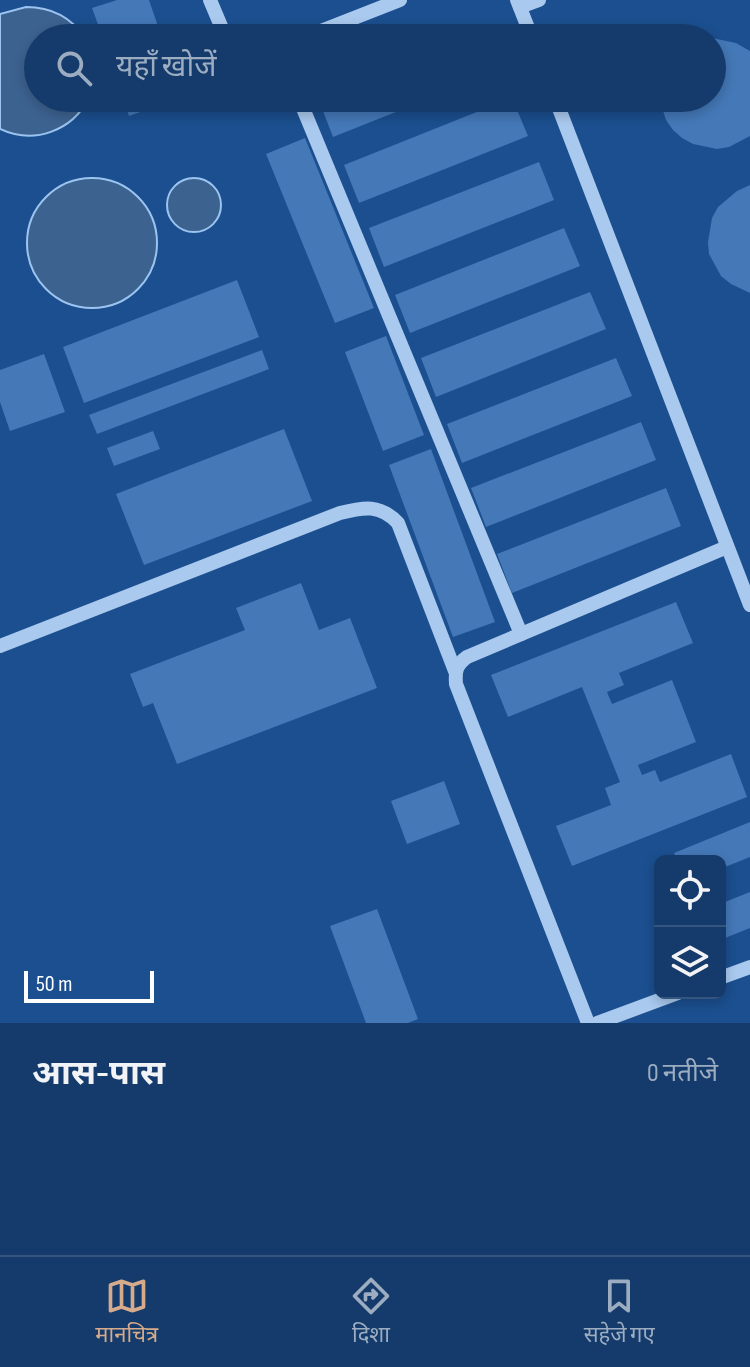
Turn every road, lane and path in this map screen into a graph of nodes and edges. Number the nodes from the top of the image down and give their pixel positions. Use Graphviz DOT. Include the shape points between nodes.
graph roads {
  1 [pos="210,0"];
  2 [pos="400,0"];
  3 [pos="539,0"];
  4 [pos="519,4"];
  5 [pos="220,24"];
  6 [pos="339,24"];
  7 [pos="527,24"];
  8 [pos="305,112"];
  9 [pos="560,112"];
  10 [pos="727,547"];
  11 [pos="750,605"];
  12 [pos="521,634"];
  13 [pos="0,646"];
  14 [pos="455,671"];
  15 [pos="750,967"];
  16 [pos="726,976"];
  17 [pos="662,999"];
  18 [pos="588,1023"];
  19 [pos="597,1023"];
  1 -- 5 [label="lane"];
  2 -- 6 [label="lane"];
  3 -- 4 [label="lane"];
  4 -- 7 [label="lane"];
  8 -- 12 [label="lane"];
  9 -- 10 [label="lane"];
  10 -- 11 [label="lane"];
  10 -- 12 [label="lane"];
  12 -- 14 [label="lane" via="467,657"];
  13 -- 14 [label="lane" via="360,508 389,514 398,523"];
  14 -- 18 [label="lane"];
  15 -- 16 [label="lane"];
  17 -- 19 [label="lane"];
}
